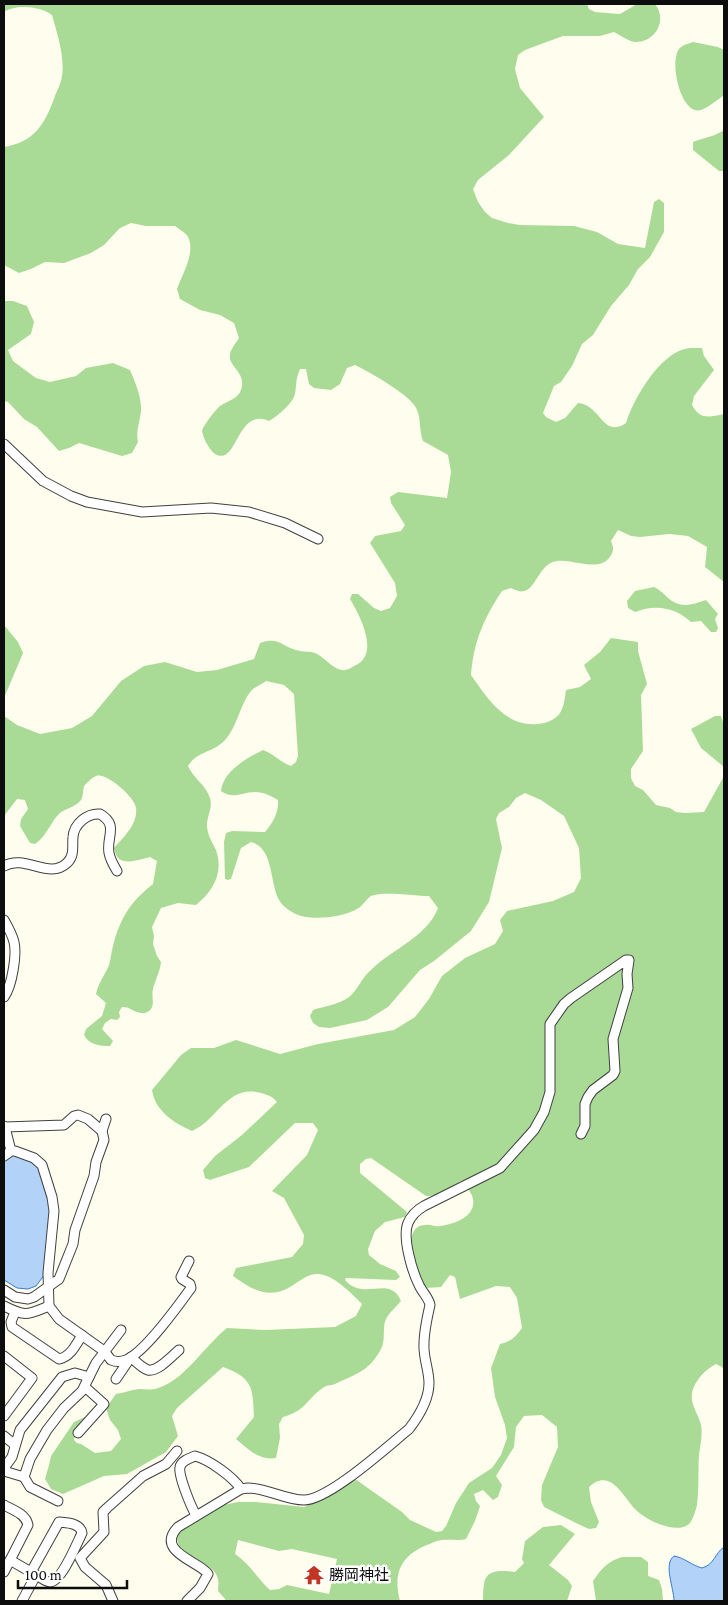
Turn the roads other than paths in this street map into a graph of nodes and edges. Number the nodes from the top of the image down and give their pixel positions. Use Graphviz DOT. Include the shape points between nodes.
graph roads {
  1 [pos="4,444"];
  2 [pos="318,538"];
  3 [pos="4,866"];
  4 [pos="117,871"];
  5 [pos="4,920"];
  6 [pos="4,997"];
  7 [pos="106,1119"];
  8 [pos="5,1127"];
  9 [pos="102,1132"];
  10 [pos="580,1134"];
  11 [pos="7,1153"];
  12 [pos="190,1261"];
  13 [pos="49,1287"];
  14 [pos="4,1290"];
  15 [pos="4,1306"];
  16 [pos="49,1306"];
  17 [pos="15,1312"];
  18 [pos="121,1330"];
  19 [pos="82,1335"];
  20 [pos="179,1350"];
  21 [pos="104,1351"];
  22 [pos="4,1356"];
  23 [pos="131,1358"];
  24 [pos="89,1377"];
  25 [pos="116,1379"];
  26 [pos="85,1387"];
  27 [pos="4,1416"];
  28 [pos="78,1433"];
  29 [pos="4,1436"];
  30 [pos="15,1445"];
  31 [pos="188,1459"];
  32 [pos="4,1469"];
  33 [pos="24,1477"];
  34 [pos="241,1490"];
  35 [pos="58,1501"];
  36 [pos="4,1505"];
  37 [pos="196,1515"];
  38 [pos="10,1560"];
  39 [pos="4,1572"];
  40 [pos="34,1574"];
  41 [pos="22,1601"];
  42 [pos="113,1601"];
  43 [pos="187,1601"];
  1 -- 2 [label="street" via="43,481 88,502 142,512 211,508 249,512 267,516"];
  3 -- 4 [label="street" via="19,862 50,870 62,867 72,856 72,837 78,825 87,816 100,814 110,825 109,854"];
  5 -- 6 [label="street" via="14,952"];
  7 -- 9 [label="street"];
  8 -- 9 [label="street" via="64,1125 78,1115 88,1119"];
  8 -- 11 [label="street"];
  9 -- 13 [label="street" via="104,1140 73,1244 59,1279"];
  10 -- 34 [label="street" via="585,1126 588,1097 615,1070 612,1039 628,988 630,960 571,998 552,1018 549,1031 550,1092 534,1130 500,1168 417,1210 408,1223 407,1244 415,1276 430,1305 424,1344 429,1382 425,1402 415,1421 352,1476 312,1499 289,1498 252,1488"];
  11 -- 13 [label="street" via="15,1151 38,1160 42,1165 54,1211"];
  12 -- 23 [label="street" via="181,1277 191,1288 162,1326"];
  13 -- 14 [label="street" via="28,1299"];
  13 -- 16 [label="street"];
  15 -- 17 [label="street"];
  16 -- 17 [label="street" via="26,1314"];
  16 -- 19 [label="street" via="59,1319"];
  17 -- 19 [label="street" via="10,1322 12,1327 59,1359 70,1354"];
  18 -- 21 [label="street"];
  19 -- 21 [label="street"];
  20 -- 23 [label="street" via="151,1370 146,1370"];
  21 -- 23 [label="street" via="114,1362"];
  21 -- 24 [label="street"];
  22 -- 27 [label="street" via="32,1378"];
  23 -- 25 [label="street"];
  24 -- 26 [label="street"];
  24 -- 30 [label="street" via="74,1373 62,1377 23,1426"];
  26 -- 28 [label="street" via="104,1404"];
  26 -- 33 [label="street" via="47,1430 30,1459"];
  29 -- 30 [label="street"];
  30 -- 32 [label="street"];
  31 -- 34 [label="street" via="195,1456 206,1459 237,1483"];
  31 -- 37 [label="street" via="180,1465 180,1471"];
  31 -- 42 [label="street" via="176,1449 166,1464 143,1476 103,1512 102,1536 80,1558 85,1567 106,1585"];
  32 -- 33 [label="street"];
  33 -- 35 [label="street" via="30,1487"];
  34 -- 37 [label="street"];
  36 -- 38 [label="street" via="28,1522"];
  37 -- 43 [label="street" via="172,1535 174,1547 183,1558 208,1574"];
  38 -- 39 [label="street"];
  38 -- 40 [label="street"];
  40 -- 40 [label="street" via="58,1522 80,1527 82,1533 60,1576 48,1582"];
  40 -- 41 [label="street"];
}
